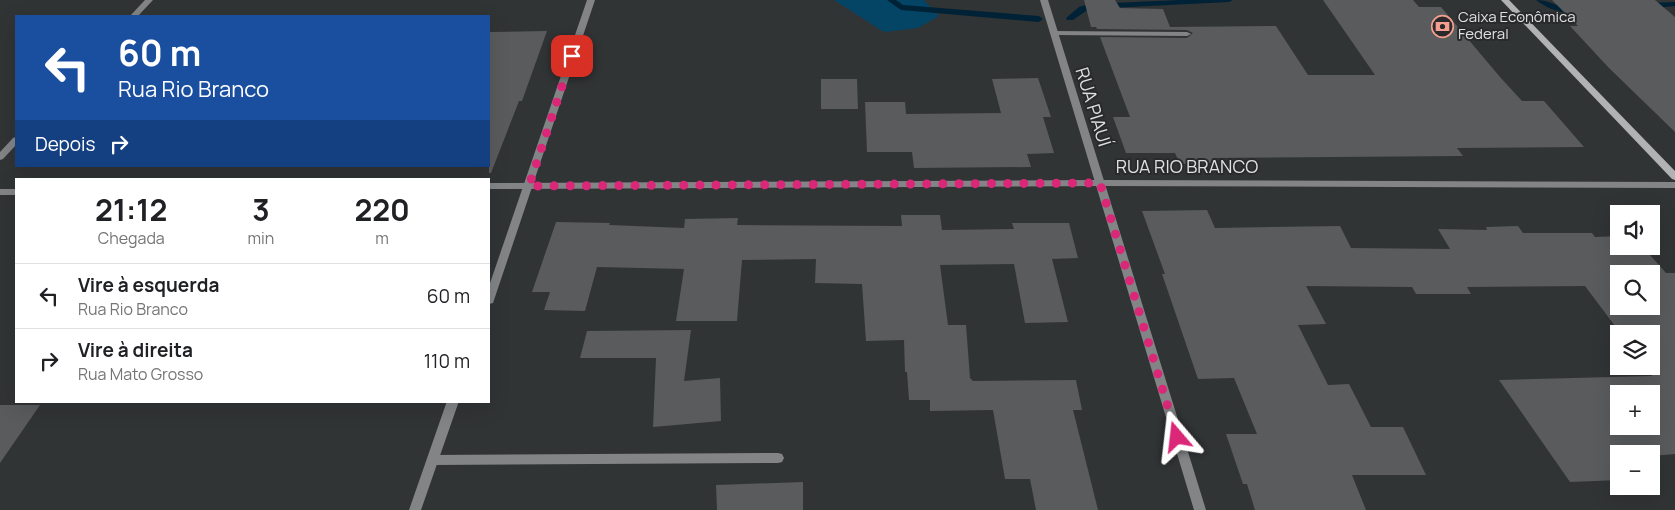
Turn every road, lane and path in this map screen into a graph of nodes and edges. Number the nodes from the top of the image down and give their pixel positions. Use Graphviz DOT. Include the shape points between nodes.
graph roads {
  1 [pos="149,0"];
  2 [pos="591,0"];
  3 [pos="1044,0"];
  4 [pos="1505,0"];
  5 [pos="135,15"];
  6 [pos="1054,33"];
  7 [pos="1188,34"];
  8 [pos="15,141"];
  9 [pos="0,157"];
  10 [pos="1675,177"];
  11 [pos="1100,183"];
  12 [pos="1675,185"];
  13 [pos="490,186"];
  14 [pos="529,186"];
  15 [pos="0,192"];
  16 [pos="15,192"];
  17 [pos="490,297"];
  18 [pos="452,403"];
  19 [pos="778,458"];
  20 [pos="432,460"];
  21 [pos="415,510"];
  22 [pos="1200,510"];
  1 -- 5 [label="street"];
  2 -- 14 [label="street"];
  3 -- 6 [label="street, RUA PIAUÍ"];
  4 -- 10 [label="main road"];
  6 -- 7 [label="street"];
  6 -- 11 [label="street, RUA PIAUÍ"];
  8 -- 9 [label="street"];
  11 -- 12 [label="street, RUA RIO BRANCO"];
  11 -- 14 [label="street, RUA RIO BRANCO"];
  11 -- 22 [label="street, RUA PIAUÍ"];
  13 -- 14 [label="street, RUA RIO BRANCO"];
  14 -- 17 [label="street"];
  15 -- 16 [label="street"];
  18 -- 20 [label="street"];
  19 -- 20 [label="street"];
  20 -- 21 [label="street"];
}
